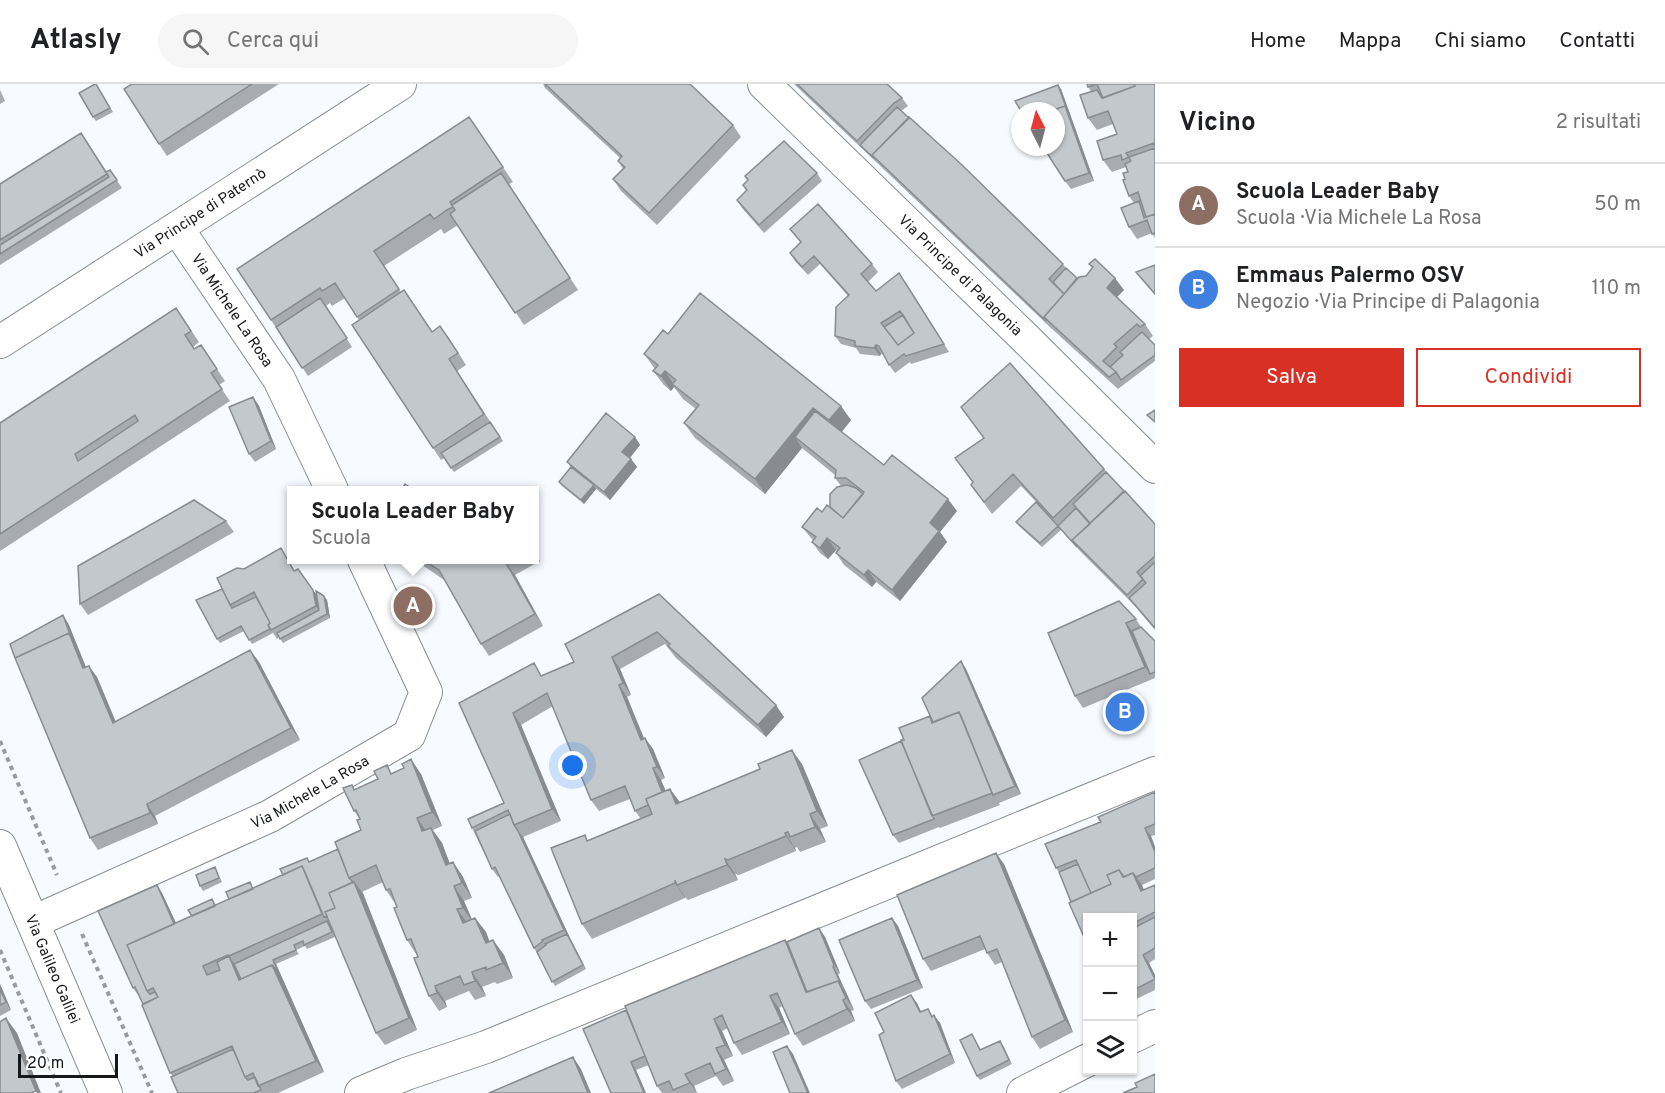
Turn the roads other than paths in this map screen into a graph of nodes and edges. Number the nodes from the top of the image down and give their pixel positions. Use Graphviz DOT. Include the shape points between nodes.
graph roads {
  1 [pos="400,84"];
  2 [pos="764,84"];
  3 [pos="177,228"];
  4 [pos="0,342"];
  5 [pos="1155,467"];
  6 [pos="330,486"];
  7 [pos="366,564"];
  8 [pos="1155,773"];
  9 [pos="0,846"];
  10 [pos="33,922"];
  11 [pos="1155,1026"];
  12 [pos="1137,1035"];
  13 [pos="1083,1063"];
  14 [pos="106,1093"];
  15 [pos="361,1093"];
  16 [pos="1023,1093"];
  1 -- 3 [label="street, Via Principe di Paternò"];
  2 -- 5 [label="street, Via Principe di Palagonia"];
  3 -- 4 [label="street, Via Principe di Paternò"];
  3 -- 6 [label="street, Via Michele La Rosa" via="279,379"];
  7 -- 10 [label="street, Via Michele La Rosa" via="426,692 410,735 270,816"];
  8 -- 15 [label="street" via="486,1047"];
  9 -- 10 [label="street, Via Galileo Galilei"];
  10 -- 14 [label="street, Via Galileo Galilei"];
  11 -- 12 [label="street"];
  13 -- 16 [label="street"];
}
